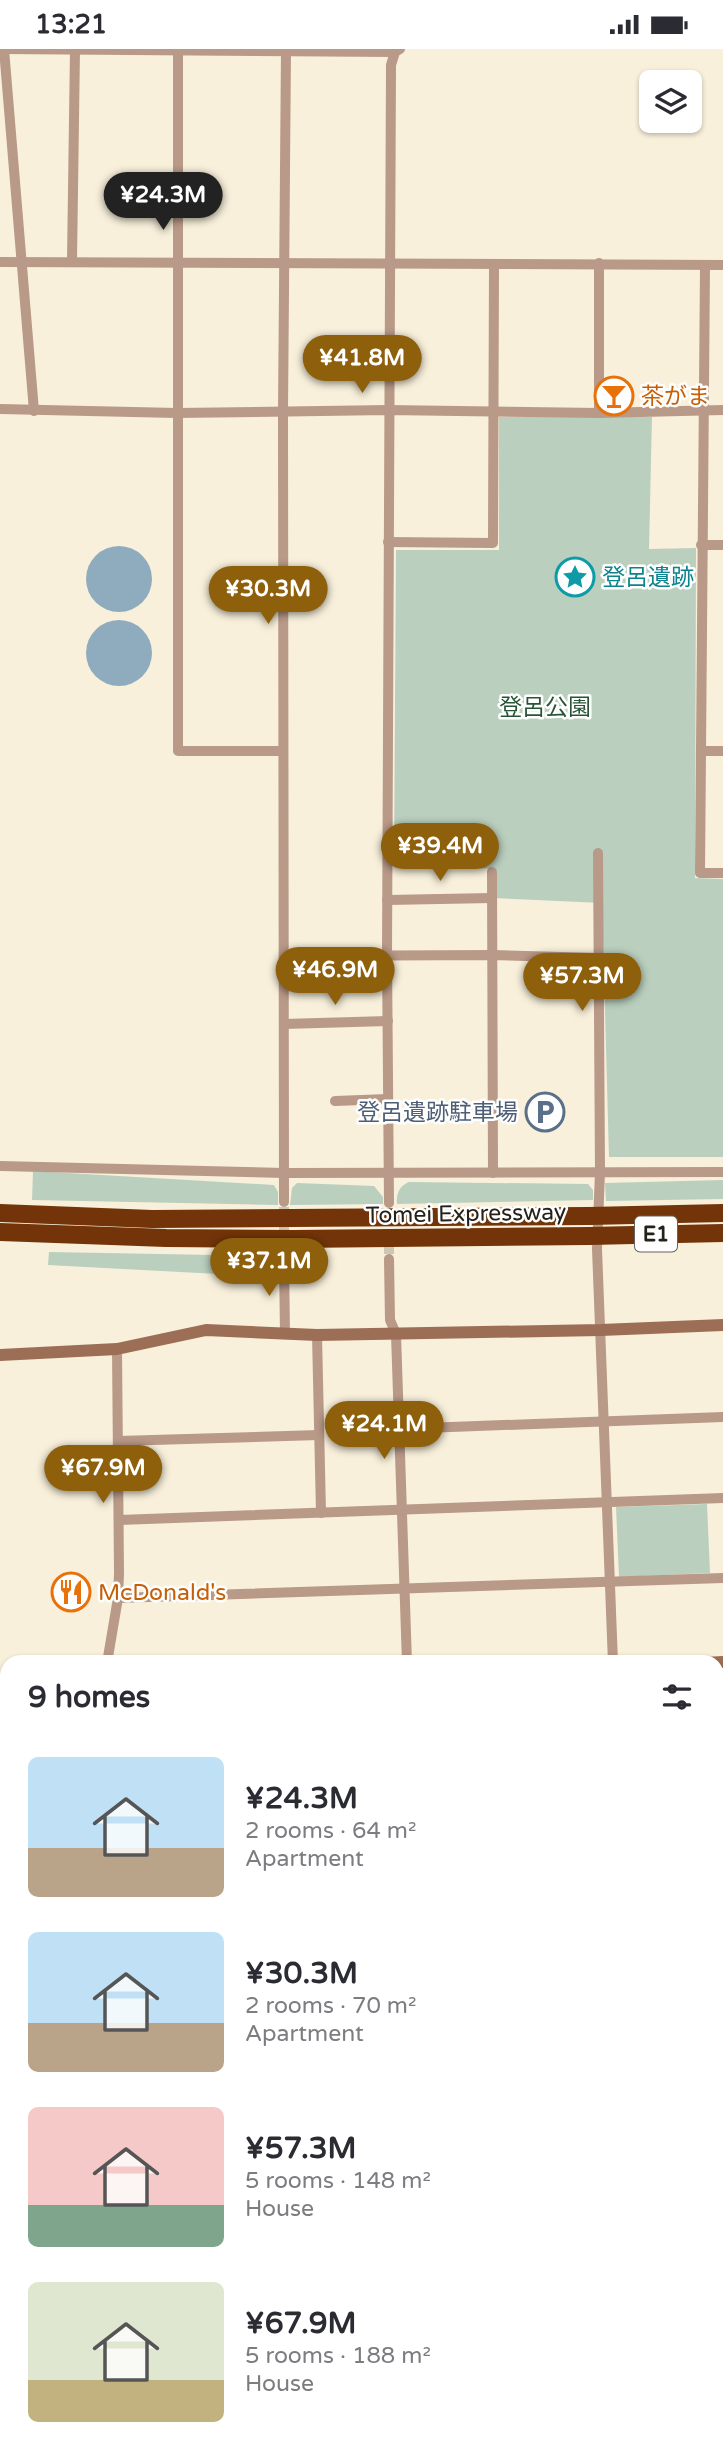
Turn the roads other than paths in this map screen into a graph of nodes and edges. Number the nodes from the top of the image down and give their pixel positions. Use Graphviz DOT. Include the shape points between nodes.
graph roads {
  1 [pos="2,49"];
  2 [pos="64,49"];
  3 [pos="75,50"];
  4 [pos="178,50"];
  5 [pos="285,50"];
  6 [pos="396,50"];
  7 [pos="0,262"];
  8 [pos="20,262"];
  9 [pos="72,262"];
  10 [pos="178,262"];
  11 [pos="283,262"];
  12 [pos="390,263"];
  13 [pos="599,263"];
  14 [pos="494,264"];
  15 [pos="705,265"];
  16 [pos="723,265"];
  17 [pos="0,408"];
  18 [pos="388,410"];
  19 [pos="723,410"];
  20 [pos="34,411"];
  21 [pos="283,411"];
  22 [pos="703,411"];
  23 [pos="493,412"];
  24 [pos="177,413"];
  25 [pos="599,413"];
  26 [pos="388,542"];
  27 [pos="701,545"];
  28 [pos="723,545"];
  29 [pos="283,751"];
  30 [pos="701,751"];
  31 [pos="723,751"];
  32 [pos="598,853"];
  33 [pos="492,872"];
  34 [pos="723,873"];
  35 [pos="492,898"];
  36 [pos="387,900"];
  37 [pos="387,955"];
  38 [pos="493,955"];
  39 [pos="284,956"];
  40 [pos="598,958"];
  41 [pos="388,1021"];
  42 [pos="284,1024"];
  43 [pos="388,1099"];
  44 [pos="335,1101"];
  45 [pos="0,1166"];
  46 [pos="600,1172"];
  47 [pos="723,1172"];
  48 [pos="285,1173"];
  49 [pos="389,1173"];
  50 [pos="493,1173"];
  51 [pos="284,1202"];
  52 [pos="389,1203"];
  53 [pos="7,1213"];
  54 [pos="723,1213"];
  55 [pos="7,1233"];
  56 [pos="723,1233"];
  57 [pos="390,1259"];
  58 [pos="284,1262"];
  59 [pos="723,1325"];
  60 [pos="601,1330"];
  61 [pos="285,1334"];
  62 [pos="396,1334"];
  63 [pos="317,1335"];
  64 [pos="117,1349"];
  65 [pos="0,1355"];
  66 [pos="723,1417"];
  67 [pos="605,1421"];
  68 [pos="398,1429"];
  69 [pos="319,1435"];
  70 [pos="118,1441"];
  71 [pos="723,1498"];
  72 [pos="608,1503"];
  73 [pos="401,1509"];
  74 [pos="321,1513"];
  75 [pos="118,1520"];
  76 [pos="723,1578"];
  77 [pos="610,1582"];
  78 [pos="405,1590"];
  79 [pos="118,1598"];
  80 [pos="108,1655"];
  81 [pos="407,1655"];
  82 [pos="613,1655"];
  1 -- 2 [label="street"];
  1 -- 8 [label="street"];
  2 -- 3 [label="street"];
  3 -- 4 [label="street"];
  3 -- 9 [label="street"];
  4 -- 5 [label="street"];
  4 -- 10 [label="street"];
  5 -- 6 [label="street"];
  5 -- 11 [label="street"];
  6 -- 12 [label="street" via="391,65"];
  7 -- 8 [label="street"];
  8 -- 9 [label="street"];
  8 -- 20 [label="street"];
  9 -- 10 [label="street"];
  10 -- 11 [label="street"];
  10 -- 24 [label="street"];
  11 -- 12 [label="street"];
  11 -- 21 [label="street"];
  12 -- 14 [label="street"];
  12 -- 18 [label="street"];
  13 -- 14 [label="street"];
  13 -- 15 [label="street"];
  13 -- 25 [label="street"];
  14 -- 23 [label="street"];
  15 -- 16 [label="street"];
  15 -- 22 [label="street"];
  17 -- 20 [label="street"];
  18 -- 21 [label="street"];
  18 -- 23 [label="street"];
  18 -- 26 [label="street"];
  19 -- 22 [label="street"];
  20 -- 24 [label="street"];
  21 -- 24 [label="street"];
  21 -- 29 [label="street"];
  22 -- 25 [label="street"];
  22 -- 27 [label="street"];
  23 -- 25 [label="street"];
  23 -- 26 [label="street" via="493,543"];
  24 -- 29 [label="street" via="178,751"];
  26 -- 36 [label="street"];
  27 -- 28 [label="street"];
  27 -- 30 [label="street"];
  29 -- 39 [label="street"];
  30 -- 31 [label="street"];
  30 -- 34 [label="street" via="700,873"];
  32 -- 40 [label="street"];
  33 -- 35 [label="street"];
  35 -- 36 [label="street"];
  35 -- 38 [label="street"];
  36 -- 37 [label="street"];
  37 -- 38 [label="street"];
  37 -- 39 [label="street"];
  37 -- 41 [label="street"];
  38 -- 40 [label="street"];
  38 -- 50 [label="street"];
  39 -- 42 [label="street"];
  40 -- 46 [label="street"];
  41 -- 42 [label="street"];
  41 -- 43 [label="street"];
  42 -- 48 [label="street"];
  43 -- 44 [label="street"];
  43 -- 49 [label="street"];
  45 -- 48 [label="street"];
  46 -- 47 [label="street"];
  46 -- 50 [label="street"];
  46 -- 60 [label="street"];
  48 -- 49 [label="street"];
  48 -- 51 [label="street"];
  49 -- 50 [label="street"];
  49 -- 52 [label="street"];
  53 -- 54 [label="highway, Tomei Expressway / E1, bridge" via="152,1219"];
  55 -- 56 [label="highway, Tomei Expressway / E1, bridge" via="294,1239"];
  57 -- 62 [label="street" via="390,1320"];
  58 -- 61 [label="street"];
  59 -- 60 [label="street"];
  60 -- 62 [label="street"];
  60 -- 67 [label="street"];
  61 -- 63 [label="street"];
  61 -- 64 [label="street" via="206,1331"];
  62 -- 63 [label="street"];
  62 -- 68 [label="street"];
  63 -- 69 [label="street"];
  64 -- 65 [label="street"];
  64 -- 70 [label="street"];
  66 -- 67 [label="street"];
  67 -- 68 [label="street"];
  67 -- 72 [label="street"];
  68 -- 73 [label="street"];
  69 -- 70 [label="street"];
  69 -- 74 [label="street"];
  70 -- 75 [label="street"];
  71 -- 72 [label="street"];
  72 -- 73 [label="street"];
  72 -- 77 [label="street"];
  73 -- 74 [label="street"];
  73 -- 78 [label="street"];
  74 -- 75 [label="street"];
  75 -- 79 [label="street"];
  76 -- 77 [label="street"];
  77 -- 78 [label="street"];
  77 -- 82 [label="street"];
  78 -- 79 [label="street"];
  78 -- 81 [label="street"];
  79 -- 80 [label="street"];
}
